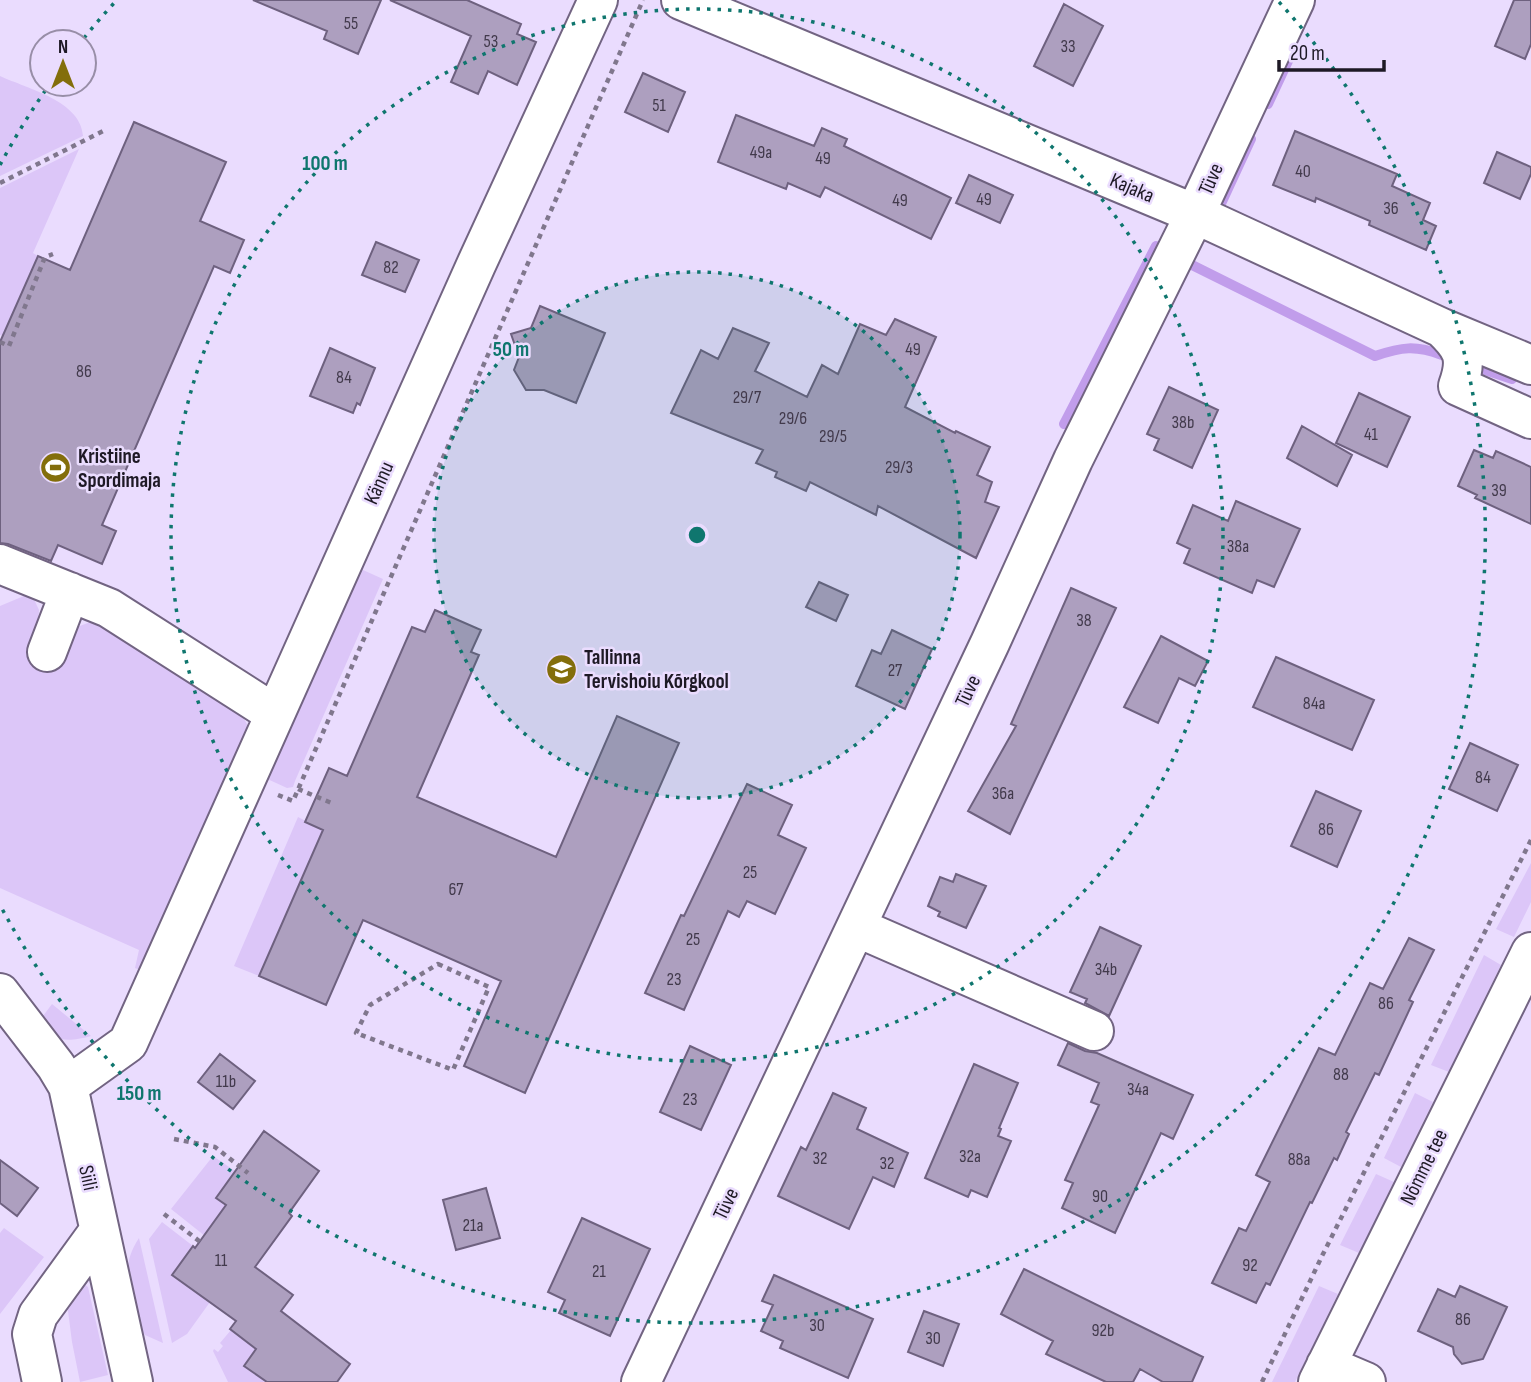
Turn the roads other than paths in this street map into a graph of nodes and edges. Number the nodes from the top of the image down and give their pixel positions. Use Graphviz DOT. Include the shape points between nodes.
graph roads {
  1 [pos="598,0"];
  2 [pos="681,0"];
  3 [pos="1295,0"];
  4 [pos="1195,215"];
  5 [pos="1442,328"];
  6 [pos="1531,365"];
  7 [pos="1531,419"];
  8 [pos="0,564"];
  9 [pos="70,592"];
  10 [pos="47,652"];
  11 [pos="275,714"];
  12 [pos="856,928"];
  13 [pos="1531,952"];
  14 [pos="0,992"];
  15 [pos="1094,1031"];
  16 [pos="68,1086"];
  17 [pos="99,1231"];
  18 [pos="1322,1373"];
  19 [pos="42,1382"];
  20 [pos="133,1382"];
  21 [pos="641,1382"];
  22 [pos="1366,1382"];
  1 -- 11 [label="street, Kännu"];
  2 -- 4 [label="street, Kajaka"];
  3 -- 4 [label="street, Tüve"];
  4 -- 5 [label="street, Kajaka"];
  4 -- 12 [label="street, Tüve" via="1073,460"];
  5 -- 6 [label="street"];
  5 -- 7 [label="street, Kajaka" via="1463,355 1458,386"];
  8 -- 9 [label="street"];
  9 -- 10 [label="street"];
  9 -- 11 [label="street" via="109,608"];
  11 -- 16 [label="street, Kännu" via="128,1043"];
  12 -- 15 [label="street"];
  12 -- 21 [label="street, Tüve"];
  13 -- 18 [label="street, Nõmme tee"];
  14 -- 16 [label="street, Siili"];
  16 -- 17 [label="street, Siili"];
  17 -- 19 [label="street" via="38,1315 32,1334"];
  17 -- 20 [label="street, Siili"];
  18 -- 22 [label="street"];
}
